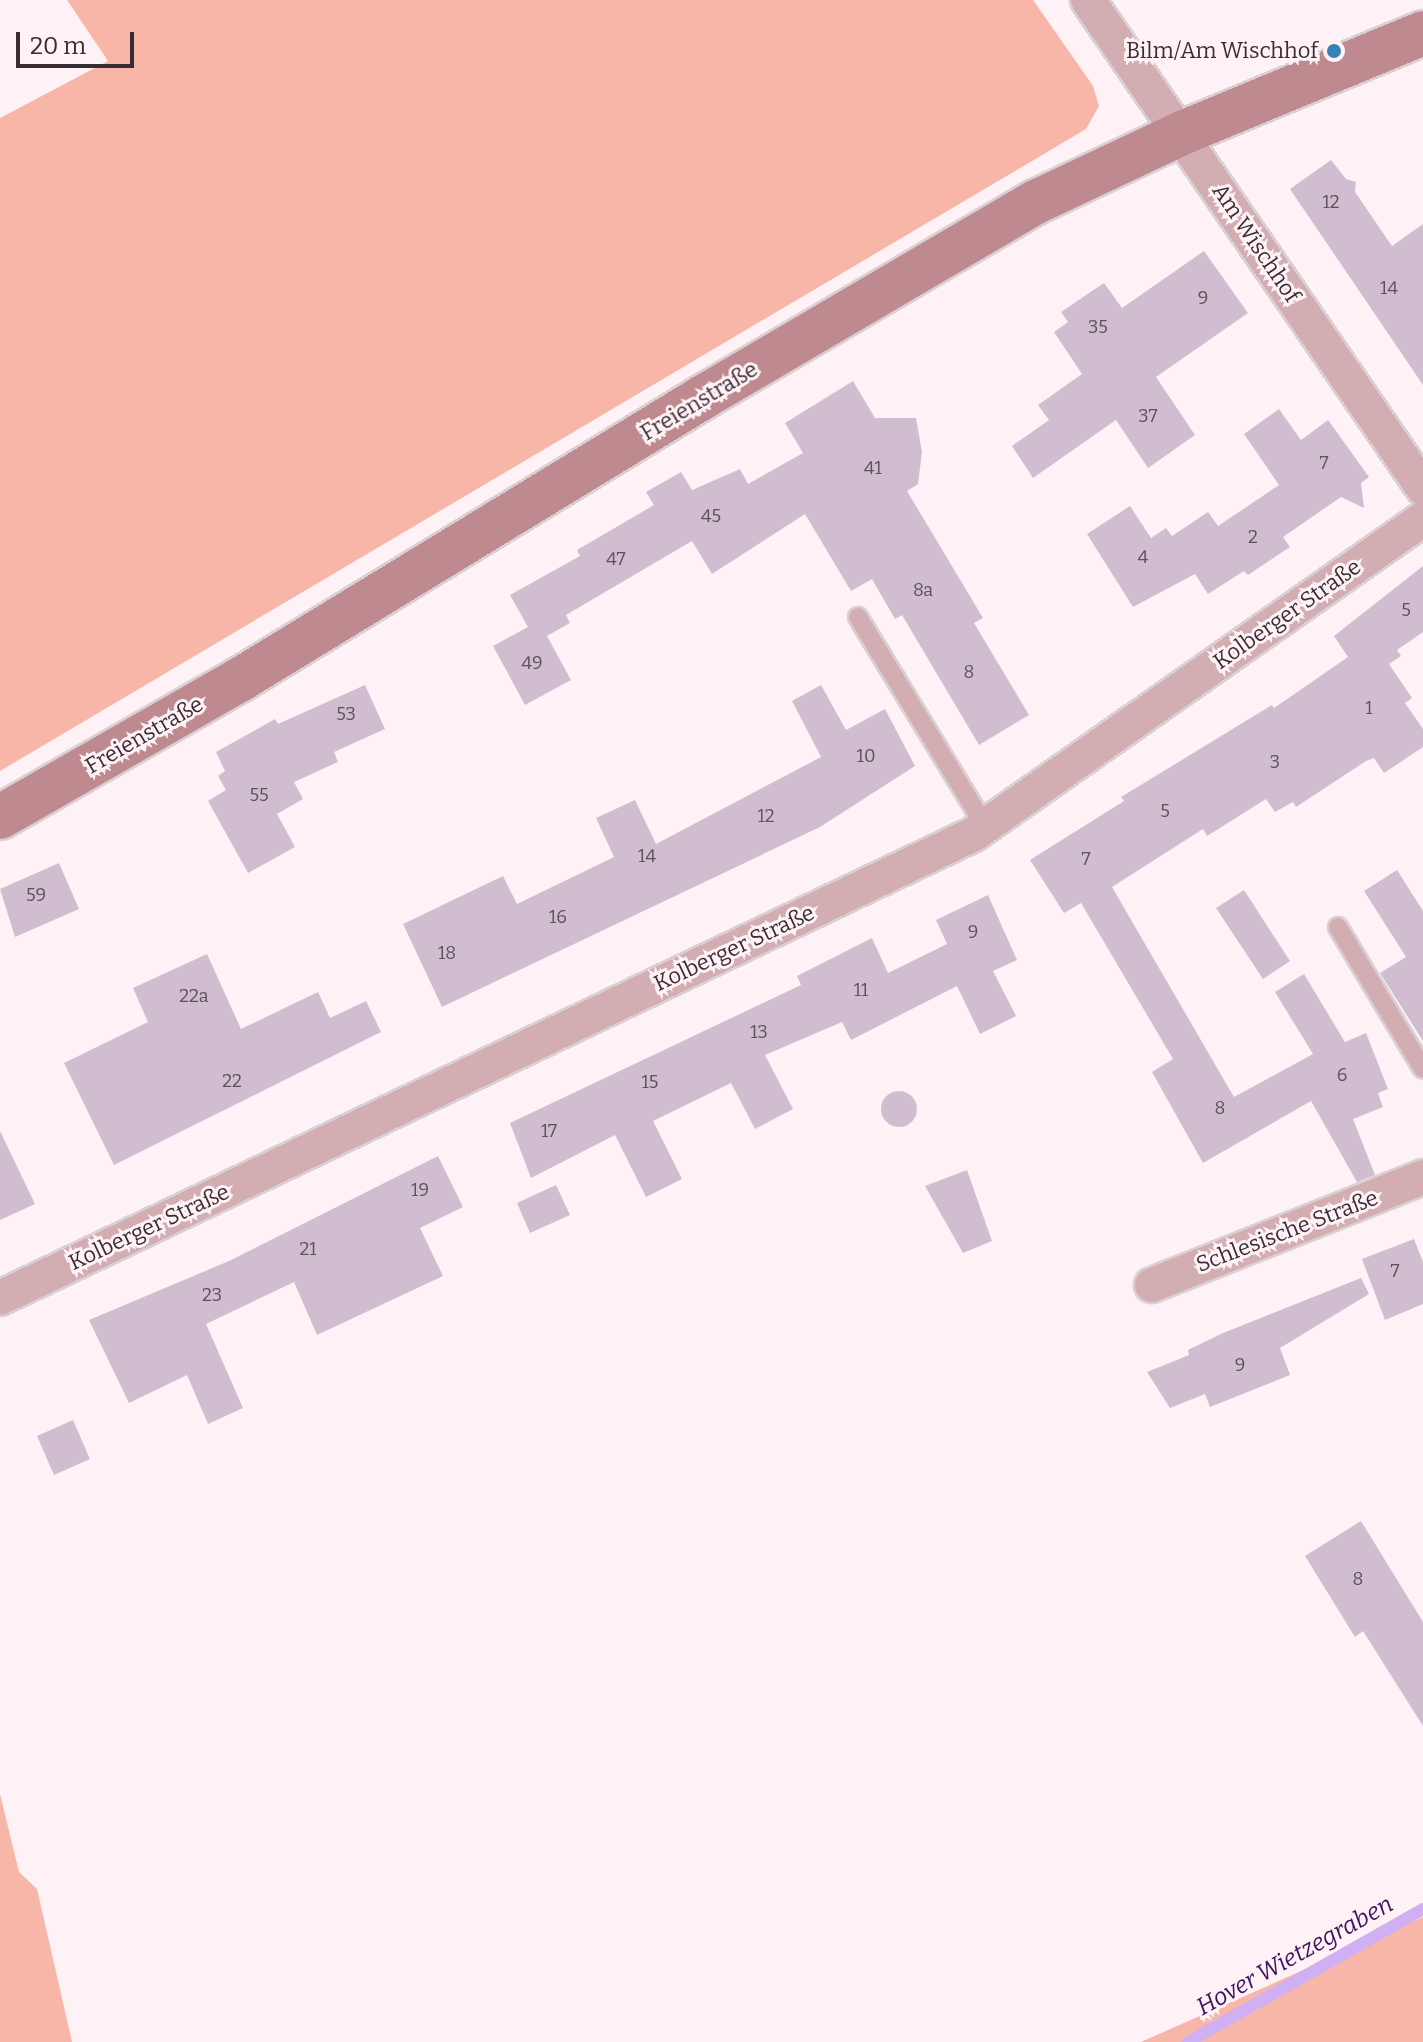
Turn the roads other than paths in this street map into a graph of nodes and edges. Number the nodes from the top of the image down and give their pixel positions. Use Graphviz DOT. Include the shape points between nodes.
graph roads {
  1 [pos="1088,0"];
  2 [pos="1423,33"];
  3 [pos="1182,133"];
  4 [pos="1423,488"];
  5 [pos="1423,519"];
  6 [pos="858,617"];
  7 [pos="0,817"];
  8 [pos="985,826"];
  9 [pos="1338,927"];
  10 [pos="1423,1069"];
  11 [pos="1423,1177"];
  12 [pos="1152,1285"];
  13 [pos="0,1298"];
  1 -- 3 [label="street, Am Wischhof"];
  2 -- 3 [label="street, Freienstraße"];
  3 -- 4 [label="street, Am Wischhof"];
  3 -- 7 [label="street, Freienstraße" via="1036,202 241,679"];
  5 -- 8 [label="street, Kolberger Straße"];
  6 -- 8 [label="lane"];
  8 -- 13 [label="street, Kolberger Straße"];
  9 -- 10 [label="lane"];
  11 -- 12 [label="street, Schlesische Straße"];
}
